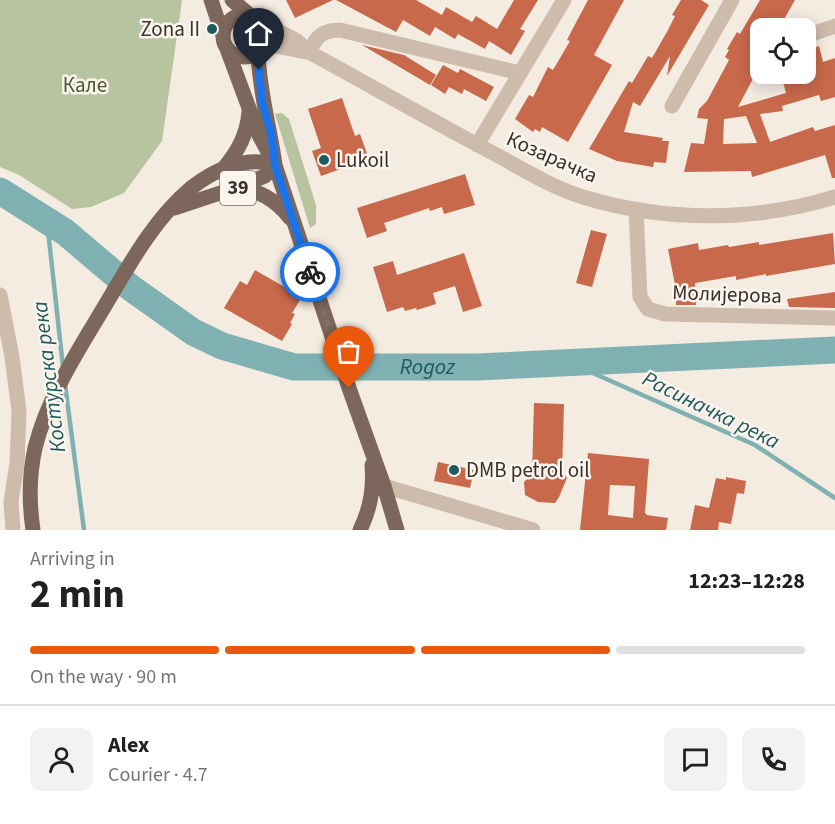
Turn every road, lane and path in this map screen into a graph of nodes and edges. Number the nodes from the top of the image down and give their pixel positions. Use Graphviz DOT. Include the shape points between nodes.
graph roads {
  1 [pos="211,0"];
  2 [pos="232,0"];
  3 [pos="564,0"];
  4 [pos="732,0"];
  5 [pos="255,19"];
  6 [pos="835,26"];
  7 [pos="816,33"];
  8 [pos="225,42"];
  9 [pos="260,49"];
  10 [pos="309,52"];
  11 [pos="520,73"];
  12 [pos="672,106"];
  13 [pos="249,109"];
  14 [pos="477,145"];
  15 [pos="275,165"];
  16 [pos="223,169"];
  17 [pos="235,188"];
  18 [pos="835,197"];
  19 [pos="636,209"];
  20 [pos="169,210"];
  21 [pos="295,226"];
  22 [pos="0,295"];
  23 [pos="835,318"];
  24 [pos="370,447"];
  25 [pos="384,486"];
  26 [pos="13,530"];
  27 [pos="33,530"];
  28 [pos="360,530"];
  29 [pos="397,530"];
  30 [pos="533,530"];
  1 -- 8 [label="main road"];
  2 -- 5 [label="main road"];
  3 -- 11 [label="street"];
  4 -- 12 [label="street"];
  5 -- 8 [label="main road" via="246,15 233,19 225,29"];
  5 -- 9 [label="main road" via="265,32"];
  5 -- 10 [label="street, Козарачка" via="291,37"];
  6 -- 7 [label="street"];
  8 -- 9 [label="main road" via="232,53 245,57"];
  8 -- 13 [label="main road"];
  9 -- 10 [label="street, Козарачка" via="278,46"];
  9 -- 15 [label="main road" via="260,85"];
  10 -- 11 [label="street" via="320,34 340,30"];
  10 -- 14 [label="street, Козарачка"];
  11 -- 14 [label="street"];
  13 -- 15 [label="main road"];
  13 -- 16 [label="main road" via="241,145"];
  14 -- 19 [label="street, Козарачка" via="552,185 583,197"];
  15 -- 16 [label="main road, 39" via="252,161"];
  15 -- 17 [label="main road" via="265,176"];
  15 -- 21 [label="main road, 39"];
  16 -- 20 [label="main road, 39" via="191,188"];
  17 -- 20 [label="main road, 39"];
  17 -- 21 [label="main road, 39" via="270,198"];
  18 -- 19 [label="street, Козарачка" via="740,216"];
  19 -- 23 [label="street, Молијерова" via="640,297 648,309 665,314"];
  20 -- 27 [label="main road, 39" via="115,288 46,416 35,448 30,482"];
  21 -- 24 [label="main road, 39"];
  22 -- 26 [label="street" via="19,411 11,502"];
  24 -- 25 [label="main road, 39"];
  24 -- 28 [label="main road, 39" via="374,482"];
  25 -- 29 [label="main road, 39"];
  25 -- 30 [label="street"];
}
